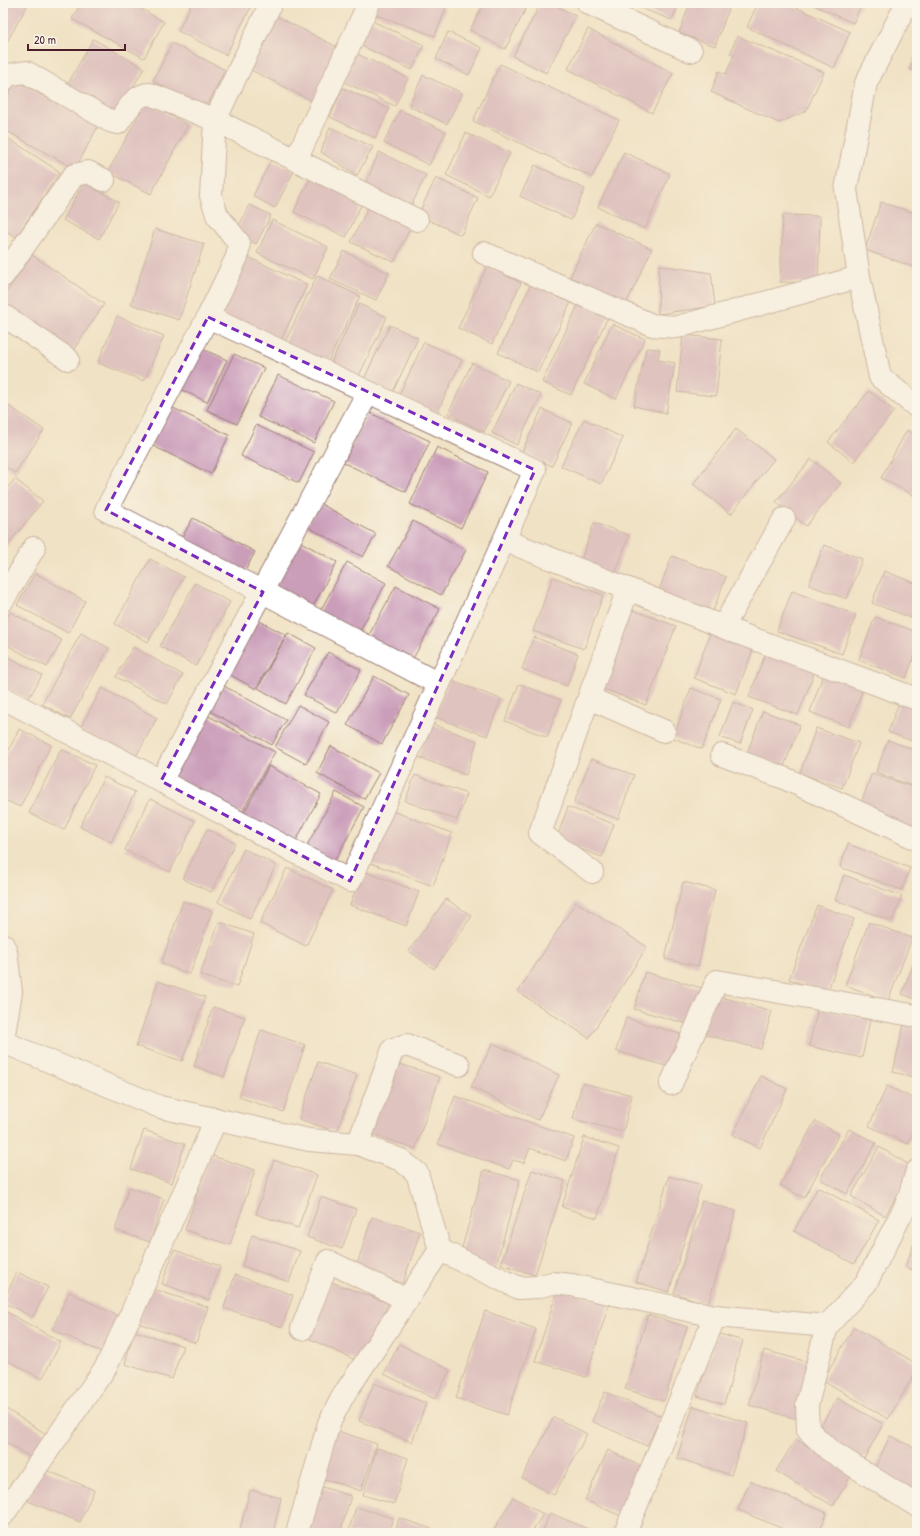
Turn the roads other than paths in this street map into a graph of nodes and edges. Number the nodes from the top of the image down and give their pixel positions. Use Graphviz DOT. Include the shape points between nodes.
graph roads {
  1 [pos="271,3"];
  2 [pos="369,3"];
  3 [pos="588,3"];
  4 [pos="909,8"];
  5 [pos="691,51"];
  6 [pos="3,81"];
  7 [pos="215,120"];
  8 [pos="296,160"];
  9 [pos="104,180"];
  10 [pos="417,220"];
  11 [pos="484,253"];
  12 [pos="3,276"];
  13 [pos="859,277"];
  14 [pos="3,316"];
  15 [pos="208,317"];
  16 [pos="68,359"];
  17 [pos="368,392"];
  18 [pos="917,406"];
  19 [pos="784,519"];
  20 [pos="504,540"];
  21 [pos="34,548"];
  22 [pos="628,589"];
  23 [pos="263,592"];
  24 [pos="3,600"];
  25 [pos="723,627"];
  26 [pos="439,684"];
  27 [pos="3,698"];
  28 [pos="589,698"];
  29 [pos="917,699"];
  30 [pos="664,731"];
  31 [pos="722,756"];
  32 [pos="161,781"];
  33 [pos="917,839"];
  34 [pos="592,872"];
  35 [pos="3,945"];
  36 [pos="917,1016"];
  37 [pos="3,1041"];
  38 [pos="459,1064"];
  39 [pos="671,1084"];
  40 [pos="216,1119"];
  41 [pos="358,1144"];
  42 [pos="917,1171"];
  43 [pos="912,1205"];
  44 [pos="440,1250"];
  45 [pos="407,1300"];
  46 [pos="715,1316"];
  47 [pos="827,1326"];
  48 [pos="302,1328"];
  49 [pos="917,1506"];
  50 [pos="3,1515"];
  51 [pos="297,1533"];
  52 [pos="625,1533"];
  1 -- 7 [label="street"];
  2 -- 8 [label="street"];
  3 -- 5 [label="street"];
  4 -- 13 [label="street" via="866,83 846,189"];
  6 -- 7 [label="street" via="7,75 26,72 110,121 118,123 135,99 142,94 150,94"];
  7 -- 8 [label="street"];
  7 -- 15 [label="street" via="211,196 217,215 239,243 237,258"];
  8 -- 10 [label="street"];
  9 -- 12 [label="street" via="88,172 74,175"];
  11 -- 13 [label="street" via="652,325 677,327"];
  13 -- 18 [label="street" via="880,378"];
  14 -- 16 [label="street"];
  15 -- 17 [label="street"];
  15 -- 23 [label="street" via="106,510"];
  17 -- 20 [label="street" via="535,470"];
  17 -- 23 [label="street"];
  19 -- 25 [label="street"];
  20 -- 22 [label="street"];
  20 -- 26 [label="street"];
  21 -- 24 [label="street"];
  22 -- 25 [label="street"];
  22 -- 28 [label="street"];
  23 -- 26 [label="street"];
  23 -- 32 [label="street"];
  25 -- 29 [label="street"];
  26 -- 32 [label="street" via="350,881"];
  27 -- 32 [label="street"];
  28 -- 30 [label="street"];
  28 -- 34 [label="street" via="540,833"];
  31 -- 33 [label="street" via="784,778"];
  35 -- 37 [label="street" via="11,992"];
  36 -- 39 [label="street" via="717,981"];
  37 -- 40 [label="street" via="160,1107"];
  38 -- 41 [label="street" via="406,1045 393,1049"];
  40 -- 41 [label="street" via="309,1140"];
  40 -- 50 [label="street" via="106,1367"];
  41 -- 44 [label="street" via="401,1160 417,1173"];
  42 -- 43 [label="street"];
  43 -- 47 [label="street" via="866,1283"];
  44 -- 45 [label="street"];
  44 -- 46 [label="street" via="519,1288 537,1288 552,1284 572,1285"];
  45 -- 48 [label="street" via="328,1261"];
  45 -- 51 [label="street" via="343,1396 329,1423"];
  46 -- 47 [label="street"];
  46 -- 52 [label="street"];
  47 -- 49 [label="street" via="806,1405 808,1430 829,1450"];
}
